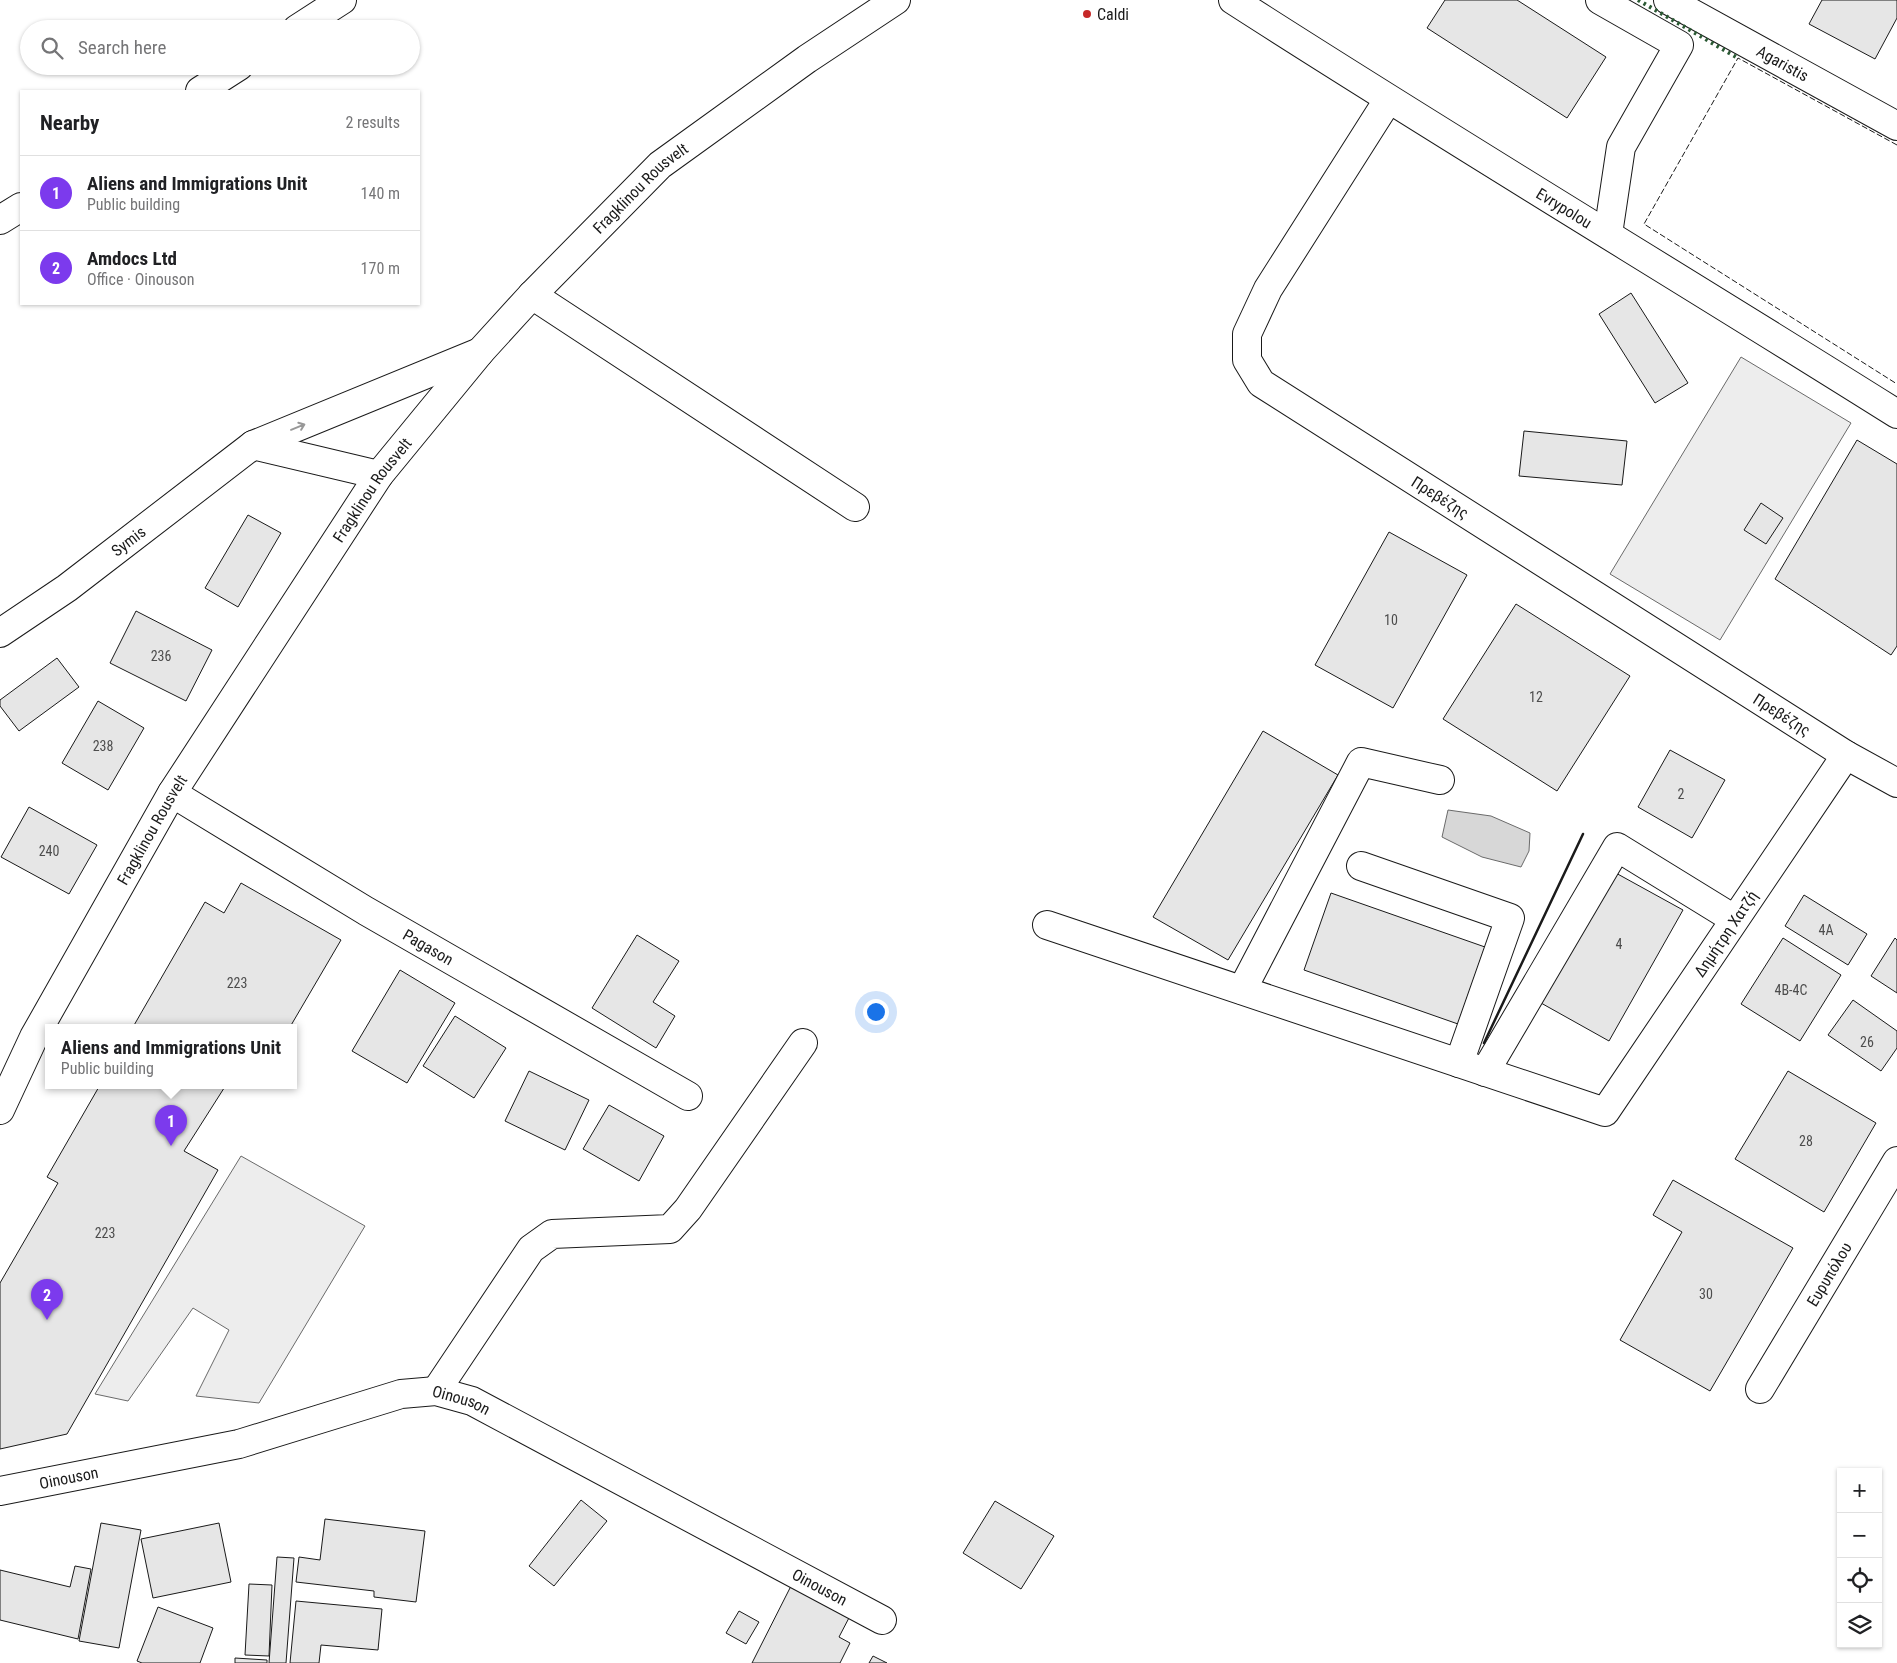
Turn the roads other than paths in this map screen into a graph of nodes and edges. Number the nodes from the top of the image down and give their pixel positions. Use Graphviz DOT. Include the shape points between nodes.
graph roads {
  1 [pos="342,0"];
  2 [pos="896,0"];
  3 [pos="1232,0"];
  4 [pos="1600,0"];
  5 [pos="1668,0"];
  6 [pos="311,20"];
  7 [pos="225,75"];
  8 [pos="202,90"];
  9 [pos="1388,100"];
  10 [pos="1897,126"];
  11 [pos="20,207"];
  12 [pos="0,220"];
  13 [pos="1608,234"];
  14 [pos="532,295"];
  15 [pos="480,352"];
  16 [pos="1897,414"];
  17 [pos="253,444"];
  18 [pos="379,475"];
  19 [pos="855,507"];
  20 [pos="0,633"];
  21 [pos="1846,755"];
  22 [pos="1440,780"];
  23 [pos="1897,783"];
  24 [pos="172,793"];
  25 [pos="1361,866"];
  26 [pos="1734,919"];
  27 [pos="1047,925"];
  28 [pos="1242,990"];
  29 [pos="803,1043"];
  30 [pos="1459,1063"];
  31 [pos="1485,1072"];
  32 [pos="688,1096"];
  33 [pos="0,1110"];
  34 [pos="1897,1160"];
  35 [pos="1760,1389"];
  36 [pos="436,1391"];
  37 [pos="0,1491"];
  38 [pos="882,1620"];
  1 -- 6 [label="street"];
  2 -- 14 [label="street, Fragklinou Rousvelt" via="807,59 660,165"];
  3 -- 9 [label="street, Evrypolou"];
  4 -- 13 [label="street" via="1680,45 1621,146"];
  5 -- 10 [label="street, Agaristis"];
  7 -- 8 [label="street"];
  9 -- 13 [label="street, Evrypolou"];
  9 -- 21 [label="street, Πρεβέζης" via="1268,289 1247,334 1248,360 1261,383"];
  11 -- 12 [label="street"];
  13 -- 16 [label="street, Evrypolou"];
  14 -- 15 [label="street, Fragklinou Rousvelt"];
  14 -- 19 [label="street"];
  17 -- 15 [label="street, Symis, one-way"];
  15 -- 18 [label="street, Fragklinou Rousvelt"];
  17 -- 18 [label="street"];
  17 -- 20 [label="street, Symis" via="67,588"];
  18 -- 24 [label="street, Fragklinou Rousvelt"];
  21 -- 23 [label="street, Πρεβέζης"];
  21 -- 26 [label="street, Δημήτρη Χατζή"];
  22 -- 28 [label="street" via="1361,762"];
  24 -- 32 [label="street, Pagason" via="366,911"];
  24 -- 33 [label="street, Fragklinou Rousvelt" via="34,1037"];
  25 -- 30 [label="street" via="1510,918"];
  26 -- 31 [label="street, Δημήτρη Χατζή" via="1605,1112"];
  26 -- 31 [label="street" via="1617,846"];
  27 -- 28 [label="street"];
  28 -- 30 [label="street"];
  29 -- 36 [label="street" via="688,1209 670,1229 552,1234 531,1249"];
  30 -- 31 [label="street"];
  34 -- 35 [label="street, Ευρυπόλου"];
  36 -- 37 [label="street, Oinouson" via="401,1394 239,1444"];
  36 -- 38 [label="street, Oinouson" via="472,1401"];
}
